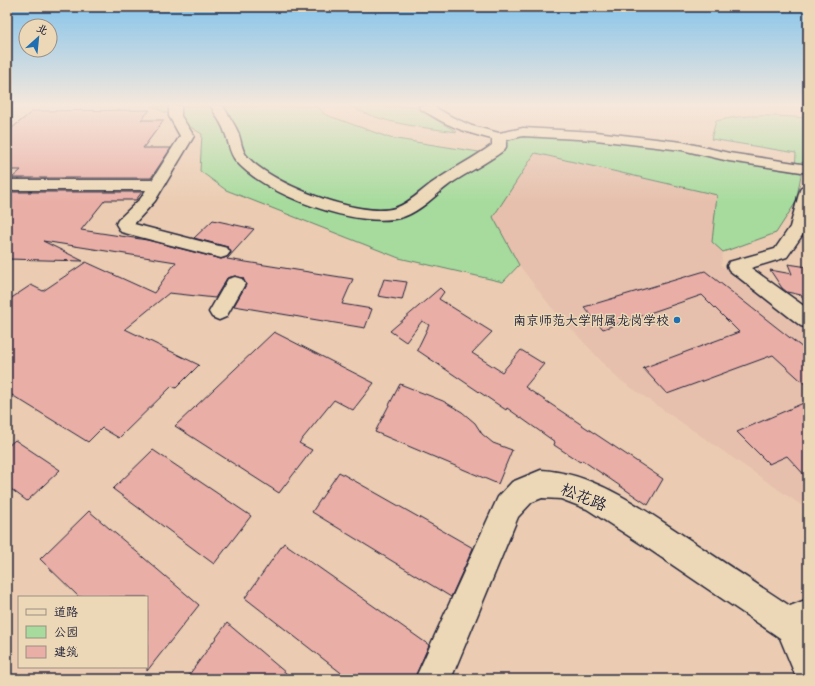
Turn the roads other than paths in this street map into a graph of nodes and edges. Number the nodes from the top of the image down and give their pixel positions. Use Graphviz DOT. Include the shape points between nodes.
graph roads {
  1 [pos="186,138"];
  2 [pos="233,138"];
  3 [pos="499,138"];
  4 [pos="613,138"];
  5 [pos="808,169"];
  6 [pos="7,185"];
  7 [pos="157,185"];
  8 [pos="808,190"];
  9 [pos="221,252"];
  10 [pos="234,284"];
  11 [pos="219,312"];
  12 [pos="808,320"];
  13 [pos="802,622"];
  14 [pos="808,665"];
  15 [pos="433,679"];
  1 -- 7 [label="street"];
  2 -- 3 [label="street" via="240,157 254,172 286,190 332,207 379,215 395,214 408,209 445,180 499,147"];
  4 -- 5 [label="street" via="682,146 729,157"];
  6 -- 7 [label="street"];
  7 -- 9 [label="street" via="147,201 127,220 127,228"];
  8 -- 12 [label="street" via="799,228 781,253 736,266"];
  10 -- 11 [label="street"];
  13 -- 14 [label="street" via="796,639 803,659"];
  13 -- 15 [label="street, 松花路" via="596,498 561,485 541,484 522,492 508,507"];
}
